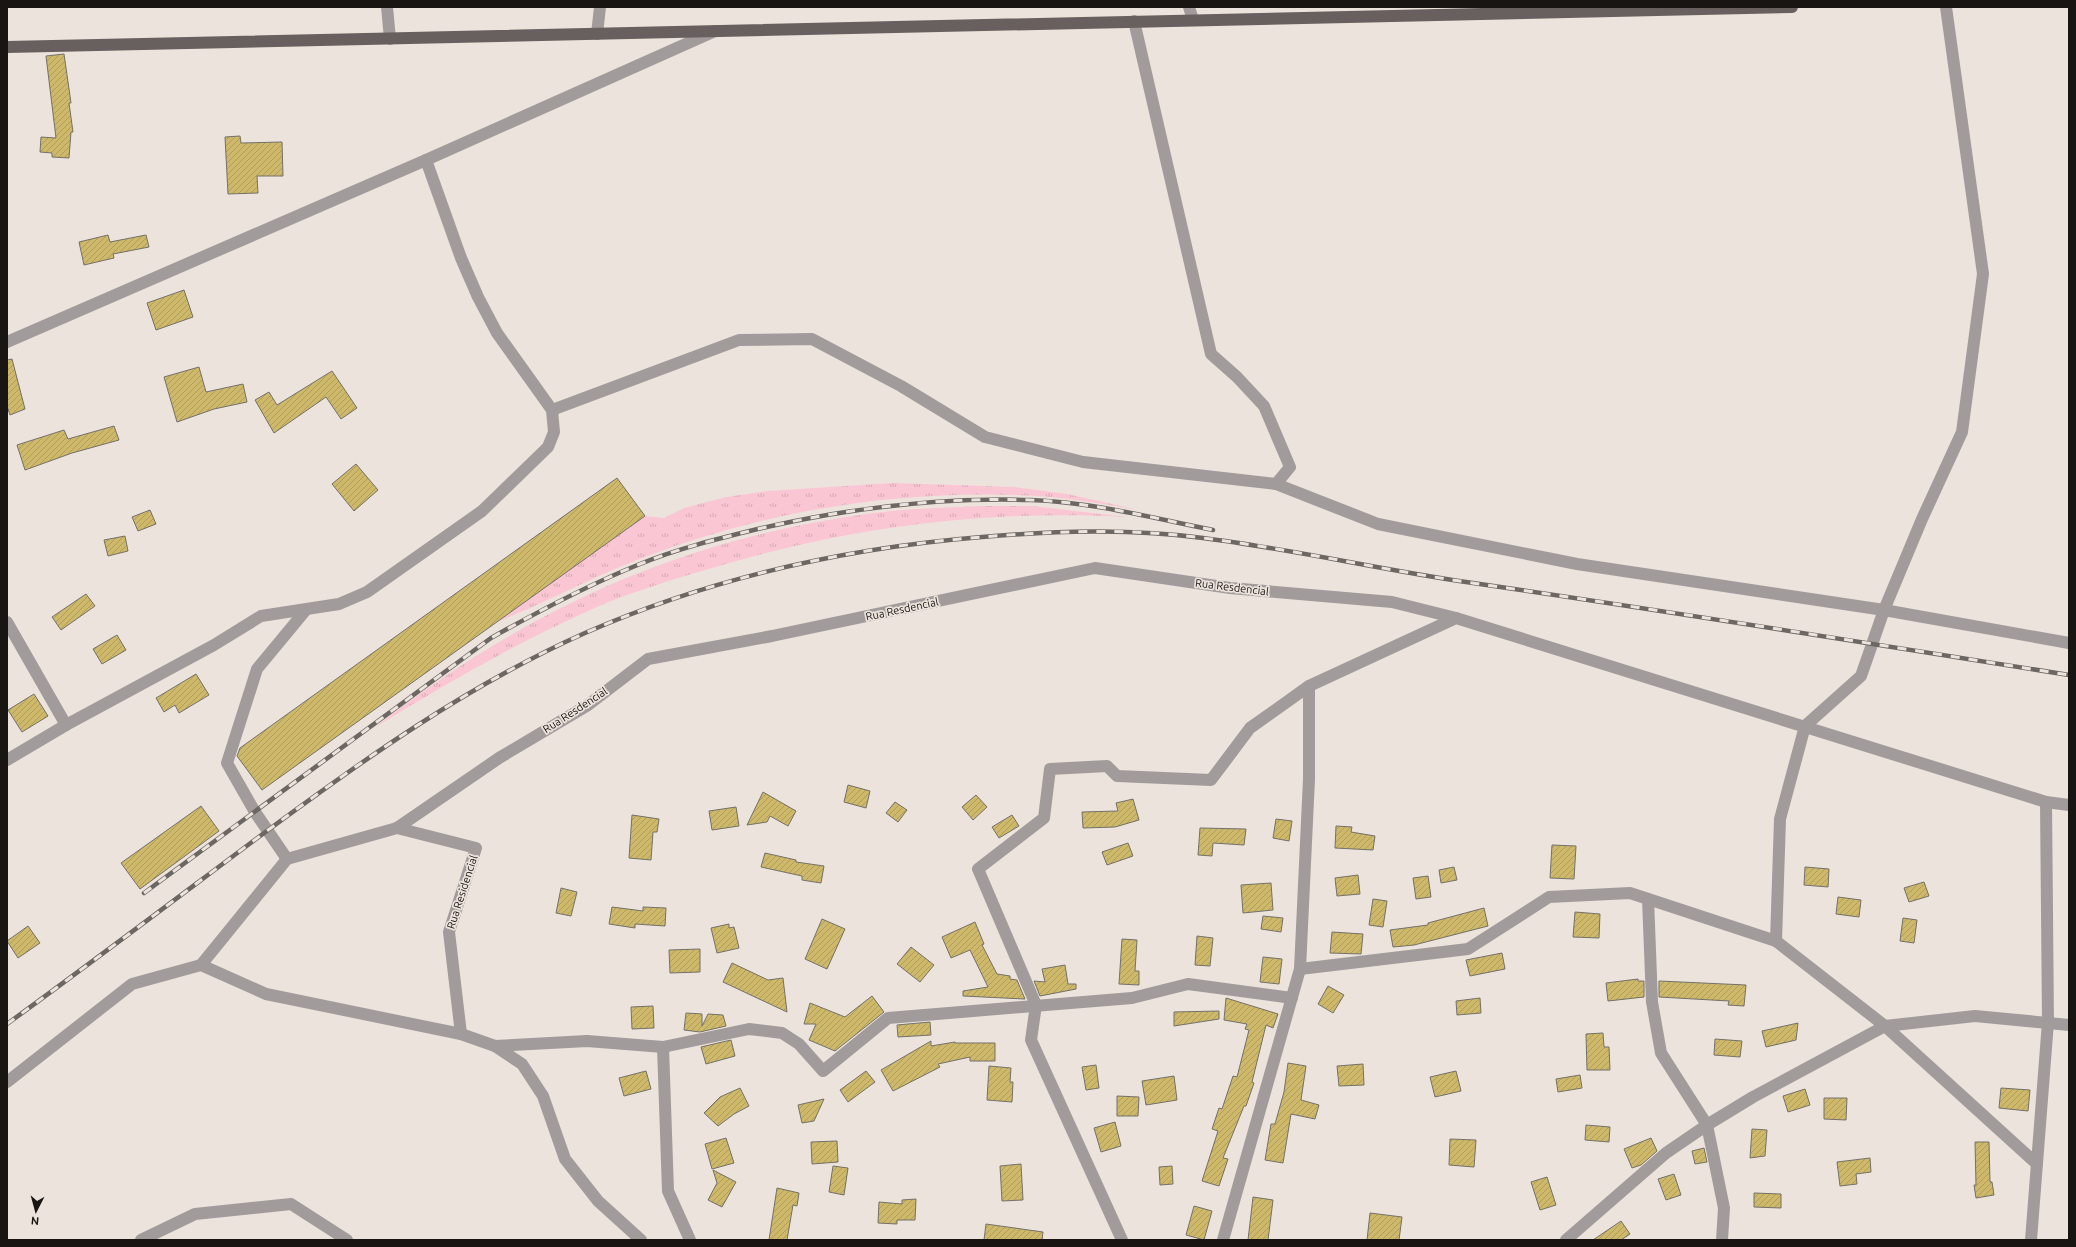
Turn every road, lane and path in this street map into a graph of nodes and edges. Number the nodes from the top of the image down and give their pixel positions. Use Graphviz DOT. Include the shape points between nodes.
graph roads {
  1 [pos="387,7"];
  2 [pos="600,7"];
  3 [pos="1189,7"];
  4 [pos="1792,7"];
  5 [pos="1946,7"];
  6 [pos="1193,20"];
  7 [pos="1134,21"];
  8 [pos="715,31"];
  9 [pos="597,34"];
  10 [pos="390,39"];
  11 [pos="7,47"];
  12 [pos="426,160"];
  13 [pos="7,342"];
  14 [pos="552,410"];
  15 [pos="1276,484"];
  16 [pos="305,610"];
  17 [pos="1884,610"];
  18 [pos="1456,618"];
  19 [pos="7,622"];
  20 [pos="2069,643"];
  21 [pos="1309,686"];
  22 [pos="66,725"];
  23 [pos="1805,726"];
  24 [pos="7,760"];
  25 [pos="2046,802"];
  26 [pos="2069,805"];
  27 [pos="397,828"];
  28 [pos="287,859"];
  29 [pos="1648,899"];
  30 [pos="1776,941"];
  31 [pos="201,965"];
  32 [pos="1300,969"];
  33 [pos="1292,998"];
  34 [pos="1036,1005"];
  35 [pos="2048,1022"];
  36 [pos="2069,1025"];
  37 [pos="1885,1026"];
  38 [pos="460,1034"];
  39 [pos="495,1046"];
  40 [pos="663,1047"];
  41 [pos="7,1082"];
  42 [pos="1707,1125"];
  43 [pos="2037,1164"];
  44 [pos="142,1240"];
  45 [pos="346,1240"];
  46 [pos="642,1240"];
  47 [pos="690,1240"];
  48 [pos="1122,1240"];
  49 [pos="1223,1240"];
  50 [pos="1566,1240"];
  51 [pos="1722,1240"];
  52 [pos="2031,1240"];
  1 -- 10 [label="street"];
  2 -- 9 [label="street"];
  3 -- 6 [label="street"];
  4 -- 6 [label="main road"];
  5 -- 17 [label="street" via="1984,274 1962,432"];
  6 -- 7 [label="main road"];
  7 -- 8 [label="main road"];
  7 -- 15 [label="street" via="1211,354 1264,406 1290,467"];
  8 -- 9 [label="main road"];
  8 -- 12 [label="street"];
  9 -- 10 [label="main road"];
  10 -- 11 [label="main road"];
  12 -- 13 [label="street"];
  12 -- 14 [label="street" via="478,298 497,333"];
  14 -- 15 [label="street" via="738,340 812,339 901,386 985,436 1083,462"];
  14 -- 16 [label="street" via="554,432 548,447 482,510 367,592 339,604"];
  15 -- 17 [label="street" via="1386,525 1577,564"];
  16 -- 22 [label="street" via="261,616 214,645"];
  16 -- 28 [label="street" via="258,669 227,763"];
  17 -- 20 [label="street"];
  17 -- 23 [label="street" via="1861,676"];
  18 -- 21 [label="street"];
  18 -- 23 [label="street, Rua Resdencial"];
  18 -- 27 [label="street, Rua Resdencial" via="1392,602 1230,588 1095,568 772,636 648,659 588,705 499,758"];
  19 -- 22 [label="street"];
  21 -- 32 [label="street" via="1309,779"];
  21 -- 34 [label="street" via="1250,728 1211,780 1117,776 1107,766 1050,769 1044,818 978,869"];
  22 -- 24 [label="street"];
  23 -- 25 [label="street, Rua Resdencial"];
  23 -- 30 [label="street" via="1780,819"];
  25 -- 26 [label="street, Rua Resdencial"];
  25 -- 35 [label="street"];
  27 -- 28 [label="street, Rua Residencial"];
  27 -- 38 [label="street, Rua Residencial" via="476,848 449,932"];
  28 -- 31 [label="street"];
  29 -- 30 [label="street"];
  29 -- 32 [label="street" via="1630,893 1550,897 1468,949"];
  29 -- 42 [label="street" via="1652,1002 1661,1054"];
  30 -- 37 [label="street"];
  31 -- 38 [label="street" via="266,994"];
  31 -- 41 [label="street" via="132,984"];
  32 -- 33 [label="street"];
  33 -- 34 [label="street" via="1188,984 1132,998"];
  33 -- 49 [label="street"];
  34 -- 40 [label="street" via="888,1018 823,1071 799,1044 782,1033 749,1029"];
  34 -- 48 [label="street" via="1031,1040"];
  35 -- 36 [label="street"];
  35 -- 37 [label="street" via="1975,1016"];
  35 -- 43 [label="street"];
  37 -- 42 [label="street" via="1753,1097"];
  37 -- 43 [label="street"];
  38 -- 39 [label="street"];
  39 -- 40 [label="street" via="587,1041"];
  39 -- 46 [label="street" via="522,1064 543,1096 565,1159 598,1201"];
  40 -- 47 [label="street" via="668,1191"];
  42 -- 50 [label="street" via="1666,1154"];
  42 -- 51 [label="street" via="1724,1208"];
  43 -- 52 [label="street"];
  44 -- 45 [label="street" via="195,1214 292,1204"];
}
